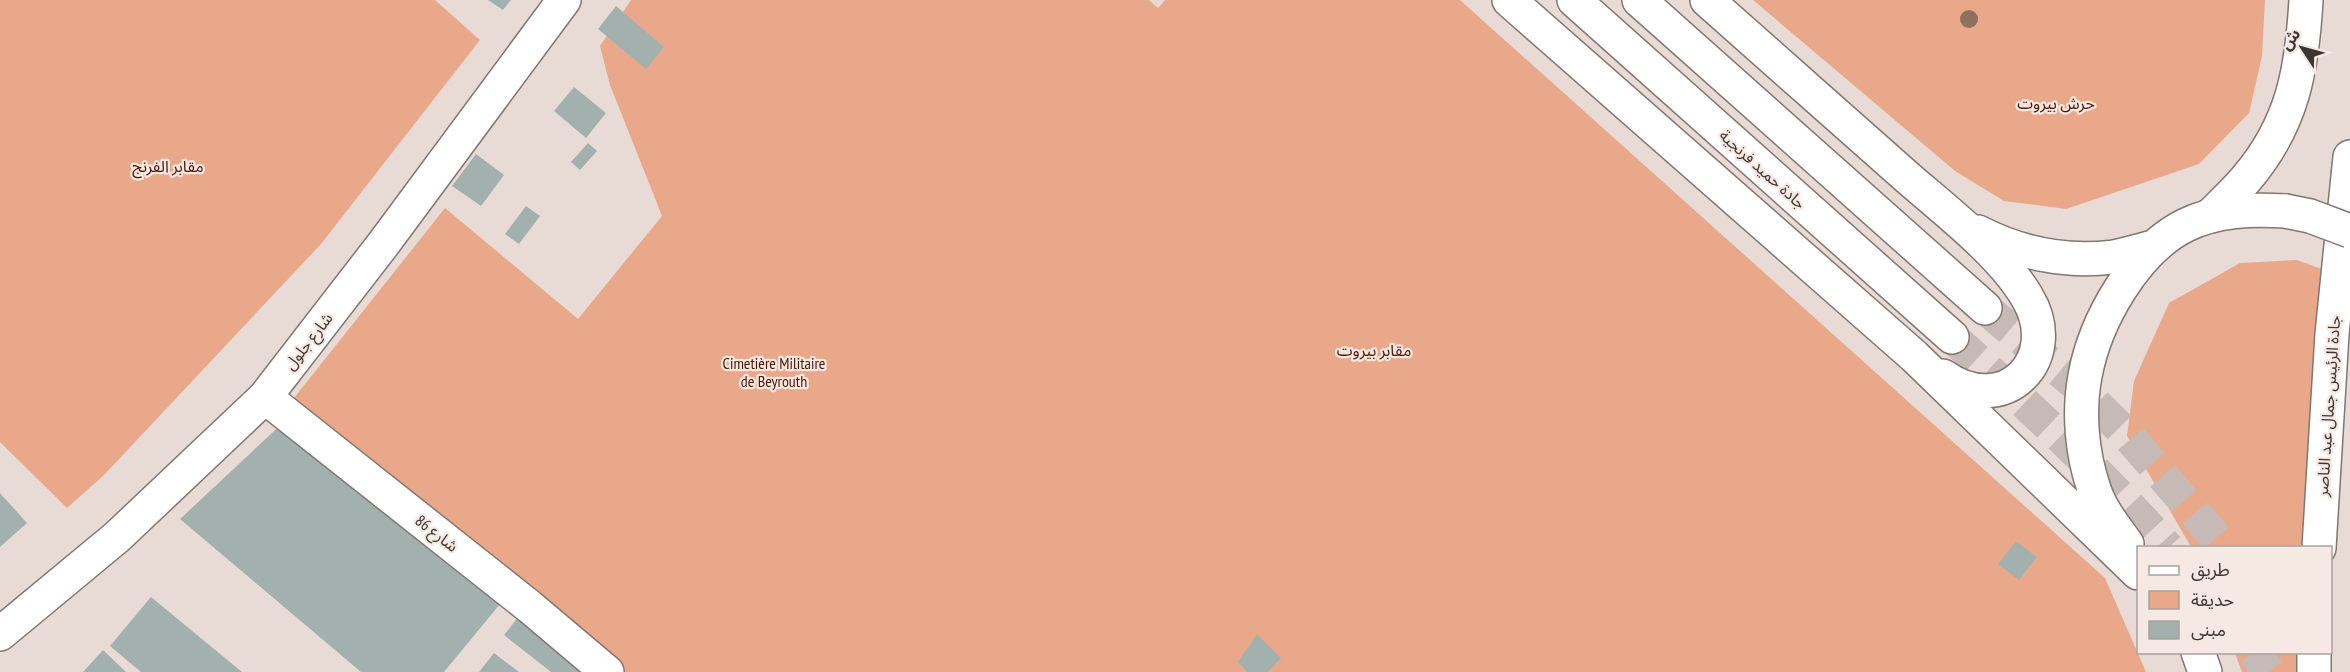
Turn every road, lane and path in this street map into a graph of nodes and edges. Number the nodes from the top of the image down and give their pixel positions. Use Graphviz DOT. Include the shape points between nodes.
graph roads {
  1 [pos="564,0"];
  2 [pos="1509,0"];
  3 [pos="1574,0"];
  4 [pos="1639,0"];
  5 [pos="1707,0"];
  6 [pos="2306,0"];
  7 [pos="2350,158"];
  8 [pos="2210,216"];
  9 [pos="1958,221"];
  10 [pos="2350,231"];
  11 [pos="2153,247"];
  12 [pos="1985,308"];
  13 [pos="1952,337"];
  14 [pos="1914,356"];
  15 [pos="266,397"];
  16 [pos="2319,546"];
  17 [pos="2137,557"];
  18 [pos="2137,571"];
  19 [pos="0,634"];
  20 [pos="2199,654"];
  21 [pos="2314,654"];
  22 [pos="607,672"];
  23 [pos="2205,672"];
  24 [pos="2314,672"];
  1 -- 15 [label="main road, شارع جلول"];
  2 -- 14 [label="main road"];
  3 -- 13 [label="main road, جادة حميد فرنجية"];
  4 -- 12 [label="main road"];
  5 -- 9 [label="main road"];
  6 -- 8 [label="main road" via="2300,68 2285,116 2261,160"];
  7 -- 16 [label="main road, جادة الرئيس جمال عبد الناصر" via="2332,334"];
  8 -- 10 [label="main road, bridge" via="2285,211"];
  8 -- 11 [label="main road" via="2186,225"];
  9 -- 11 [label="main road" via="1996,241 2067,259 2113,257"];
  9 -- 14 [label="main road" via="2010,272 2027,297 2036,314 2038,339 2034,357 2016,382 1985,392 1961,387"];
  11 -- 17 [label="main road" via="2129,276 2106,316 2085,376 2082,415 2084,447 2094,490 2110,521"];
  14 -- 18 [label="main road"];
  15 -- 19 [label="main road, شارع جلول" via="117,537"];
  15 -- 22 [label="main road, شارع 86"];
  20 -- 23 [label="main road"];
  21 -- 24 [label="main road"];
}
